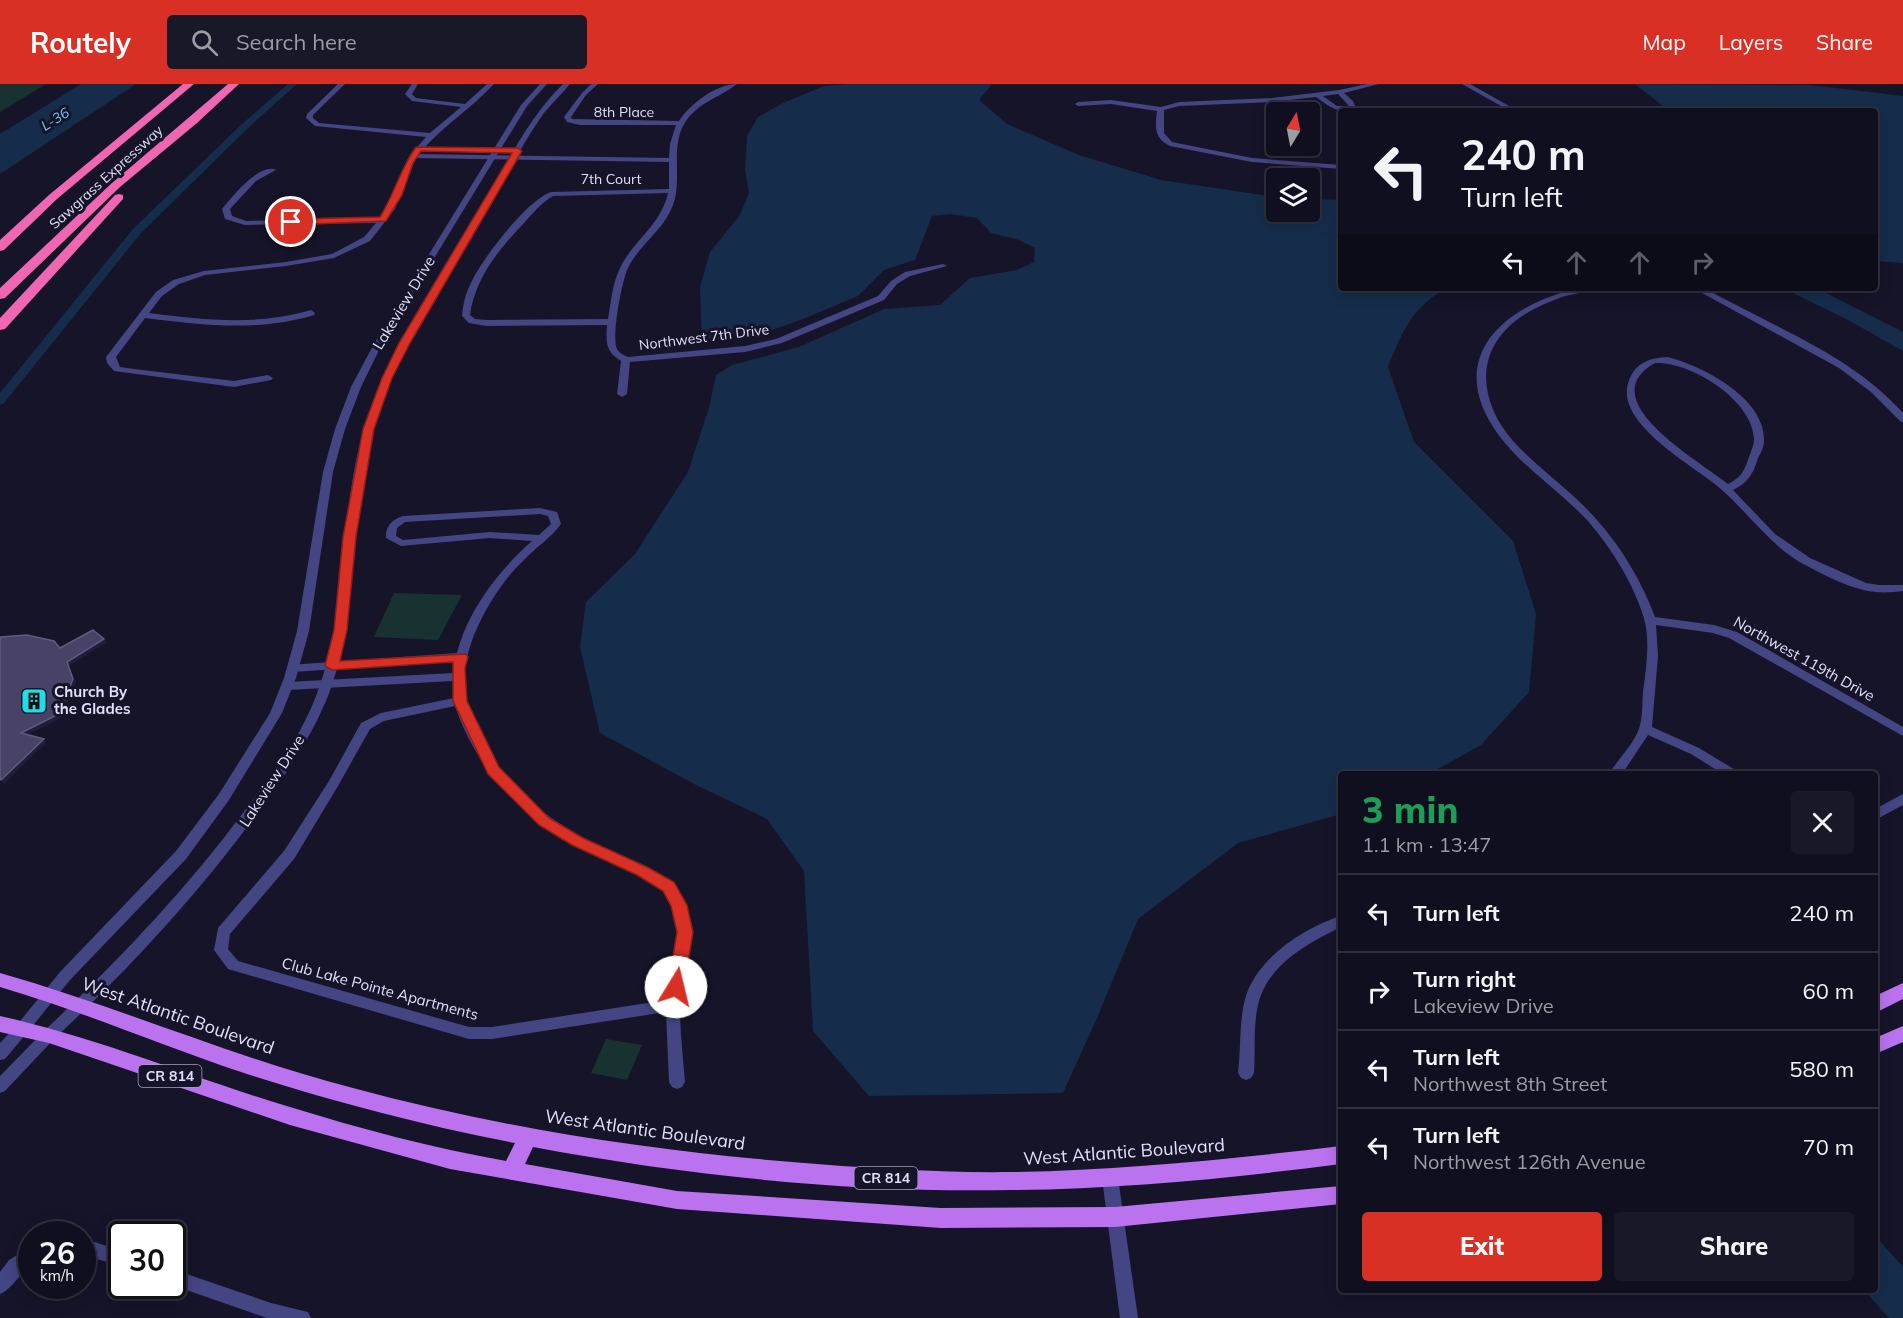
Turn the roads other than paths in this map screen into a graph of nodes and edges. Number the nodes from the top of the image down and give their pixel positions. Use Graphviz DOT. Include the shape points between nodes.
graph roads {
  1 [pos="189,84"];
  2 [pos="234,84"];
  3 [pos="342,84"];
  4 [pos="415,84"];
  5 [pos="491,84"];
  6 [pos="544,84"];
  7 [pos="567,84"];
  8 [pos="595,84"];
  9 [pos="734,84"];
  10 [pos="1376,84"];
  11 [pos="1465,84"];
  12 [pos="1339,92"];
  13 [pos="1316,94"];
  14 [pos="1078,104"];
  15 [pos="468,106"];
  16 [pos="1509,108"];
  17 [pos="1161,109"];
  18 [pos="193,121"];
  19 [pos="680,123"];
  20 [pos="431,135"];
  21 [pos="419,149"];
  22 [pos="495,154"];
  23 [pos="516,154"];
  24 [pos="413,156"];
  25 [pos="672,156"];
  26 [pos="1338,167"];
  27 [pos="272,170"];
  28 [pos="672,191"];
  29 [pos="53,197"];
  30 [pos="383,220"];
  31 [pos="0,232"];
  32 [pos="0,247"];
  33 [pos="944,266"];
  34 [pos="413,287"];
  35 [pos="437,288"];
  36 [pos="1577,291"];
  37 [pos="1703,291"];
  38 [pos="0,295"];
  39 [pos="311,313"];
  40 [pos="143,315"];
  41 [pos="612,322"];
  42 [pos="0,326"];
  43 [pos="626,360"];
  44 [pos="268,378"];
  45 [pos="622,394"];
  46 [pos="1903,419"];
  47 [pos="1727,489"];
  48 [pos="543,539"];
  49 [pos="1903,588"];
  50 [pos="1650,620"];
  51 [pos="462,657"];
  52 [pos="332,666"];
  53 [pos="293,668"];
  54 [pos="459,677"];
  55 [pos="327,683"];
  56 [pos="288,686"];
  57 [pos="460,701"];
  58 [pos="1645,729"];
  59 [pos="1903,732"];
  60 [pos="1617,771"];
  61 [pos="1728,771"];
  62 [pos="1903,799"];
  63 [pos="1878,813"];
  64 [pos="1338,922"];
  65 [pos="0,980"];
  66 [pos="1903,990"];
  67 [pos="50,995"];
  68 [pos="1878,1003"];
  69 [pos="82,1005"];
  70 [pos="673,1005"];
  71 [pos="0,1024"];
  72 [pos="21,1030"];
  73 [pos="1903,1034"];
  74 [pos="50,1035"];
  75 [pos="1878,1045"];
  76 [pos="0,1054"];
  77 [pos="1246,1073"];
  78 [pos="676,1082"];
  79 [pos="0,1086"];
  80 [pos="528,1136"];
  81 [pos="1338,1155"];
  82 [pos="511,1172"];
  83 [pos="1110,1178"];
  84 [pos="1338,1195"];
  85 [pos="1115,1217"];
  86 [pos="18,1264"];
  87 [pos="186,1282"];
  88 [pos="0,1286"];
  89 [pos="269,1315"];
  90 [pos="302,1318"];
  91 [pos="1129,1318"];
  1 -- 29 [label="highway, Sawgrass Expressway"];
  2 -- 18 [label="highway, Sawgrass Expressway"];
  3 -- 20 [label="street" via="310,114 311,122"];
  4 -- 15 [label="street" via="408,93 414,100"];
  5 -- 15 [label="street"];
  6 -- 22 [label="street, Lakeview Drive" via="524,105"];
  7 -- 23 [label="street, Lakeview Drive" via="544,109"];
  8 -- 19 [label="street, 8th Place" via="574,105 567,117 569,121"];
  9 -- 19 [label="street" via="694,108"];
  10 -- 12 [label="street"];
  11 -- 16 [label="street"];
  12 -- 13 [label="street"];
  12 -- 13 [label="street" via="1353,108 1335,108"];
  13 -- 17 [label="street" via="1179,104"];
  14 -- 17 [label="street" via="1128,103"];
  15 -- 20 [label="street"];
  17 -- 26 [label="street" via="1158,132 1170,144 1252,160"];
  18 -- 38 [label="highway, Sawgrass Expressway" via="116,185"];
  18 -- 42 [label="highway"];
  19 -- 25 [label="street"];
  20 -- 21 [label="street"];
  21 -- 22 [label="street"];
  21 -- 24 [label="street"];
  22 -- 23 [label="street"];
  22 -- 24 [label="street"];
  22 -- 34 [label="street, Lakeview Drive"];
  23 -- 25 [label="street"];
  23 -- 35 [label="street, Lakeview Drive"];
  24 -- 30 [label="street"];
  25 -- 28 [label="street"];
  27 -- 30 [label="street" via="253,179 226,209 228,217 245,223"];
  28 -- 41 [label="street" via="670,205 661,220 623,270"];
  28 -- 41 [label="street, 7th Court" via="552,194 542,199 496,250 478,277 466,307 466,316 472,321 487,324"];
  29 -- 31 [label="highway"];
  29 -- 32 [label="highway, Sawgrass Expressway"];
  30 -- 40 [label="street" via="366,239 346,251 313,260 189,276 166,287"];
  33 -- 43 [label="street, Northwest 7th Drive" via="898,277 881,298 779,341 745,349"];
  34 -- 35 [label="street"];
  34 -- 53 [label="street, Lakeview Drive" via="379,342 340,429 328,472 303,631"];
  35 -- 52 [label="street, Lakeview Drive" via="387,378 368,429 350,537 341,630"];
  36 -- 50 [label="street" via="1544,300 1498,330 1483,354 1480,380 1486,406 1503,434 1609,539 1633,579"];
  37 -- 46 [label="street" via="1855,372 1887,399"];
  39 -- 40 [label="street" via="284,321 218,323"];
  40 -- 44 [label="street" via="111,357 117,369 234,384"];
  41 -- 43 [label="street" via="611,348"];
  43 -- 45 [label="street"];
  47 -- 47 [label="street" via="1646,426 1635,411 1630,398 1635,375 1642,366 1664,359 1689,366 1731,393 1747,409 1760,441 1746,477"];
  47 -- 49 [label="street" via="1764,530 1790,551 1850,582 1873,589"];
  48 -- 48 [label="street" via="556,524 554,514 540,511 403,519 390,532 391,538 401,543 480,536"];
  48 -- 51 [label="street" via="511,567 490,597 470,632"];
  50 -- 58 [label="street" via="1652,668"];
  50 -- 59 [label="street, Northwest 119th Drive" via="1714,628 1733,635"];
  51 -- 52 [label="street"];
  51 -- 54 [label="street"];
  52 -- 53 [label="street"];
  52 -- 55 [label="street, Lakeview Drive"];
  53 -- 56 [label="street, Lakeview Drive"];
  54 -- 55 [label="street"];
  54 -- 57 [label="street"];
  55 -- 56 [label="street"];
  55 -- 69 [label="street, Lakeview Drive" via="299,743 228,847 191,892"];
  56 -- 67 [label="street, Lakeview Drive" via="276,713 224,797 181,855"];
  57 -- 70 [label="street" via="493,770 544,821 668,886 679,905 685,932"];
  57 -- 70 [label="street, Club Lake Pointe Apartments" via="381,717 365,726 288,855 224,932 221,950 233,965 469,1033 492,1033"];
  58 -- 60 [label="street"];
  58 -- 61 [label="street"];
  62 -- 63 [label="street"];
  64 -- 77 [label="street" via="1299,942 1268,968 1253,996"];
  65 -- 67 [label="main road, West Atlantic Boulevard / CR 814"];
  66 -- 68 [label="main road"];
  67 -- 69 [label="main road, West Atlantic Boulevard / CR 814"];
  67 -- 72 [label="street, Lakeview Drive"];
  69 -- 74 [label="street, Lakeview Drive"];
  69 -- 80 [label="main road, West Atlantic Boulevard / CR 814" via="240,1063 371,1102"];
  70 -- 78 [label="street"];
  71 -- 72 [label="main road, CR 814"];
  72 -- 74 [label="main road, CR 814"];
  72 -- 76 [label="street, Lakeview Drive"];
  73 -- 75 [label="main road"];
  74 -- 79 [label="street, Lakeview Drive"];
  74 -- 82 [label="main road, CR 814" via="290,1116 450,1160"];
  80 -- 82 [label="main road"];
  80 -- 83 [label="main road, West Atlantic Boulevard / CR 814" via="662,1159 883,1178"];
  81 -- 83 [label="main road, West Atlantic Boulevard / CR 814"];
  82 -- 85 [label="main road, CR 814" via="677,1200 834,1212 941,1218"];
  83 -- 85 [label="street"];
  84 -- 85 [label="main road, CR 814"];
  85 -- 91 [label="street"];
  86 -- 88 [label="street"];
  87 -- 89 [label="street"];
  89 -- 90 [label="street"];
}
